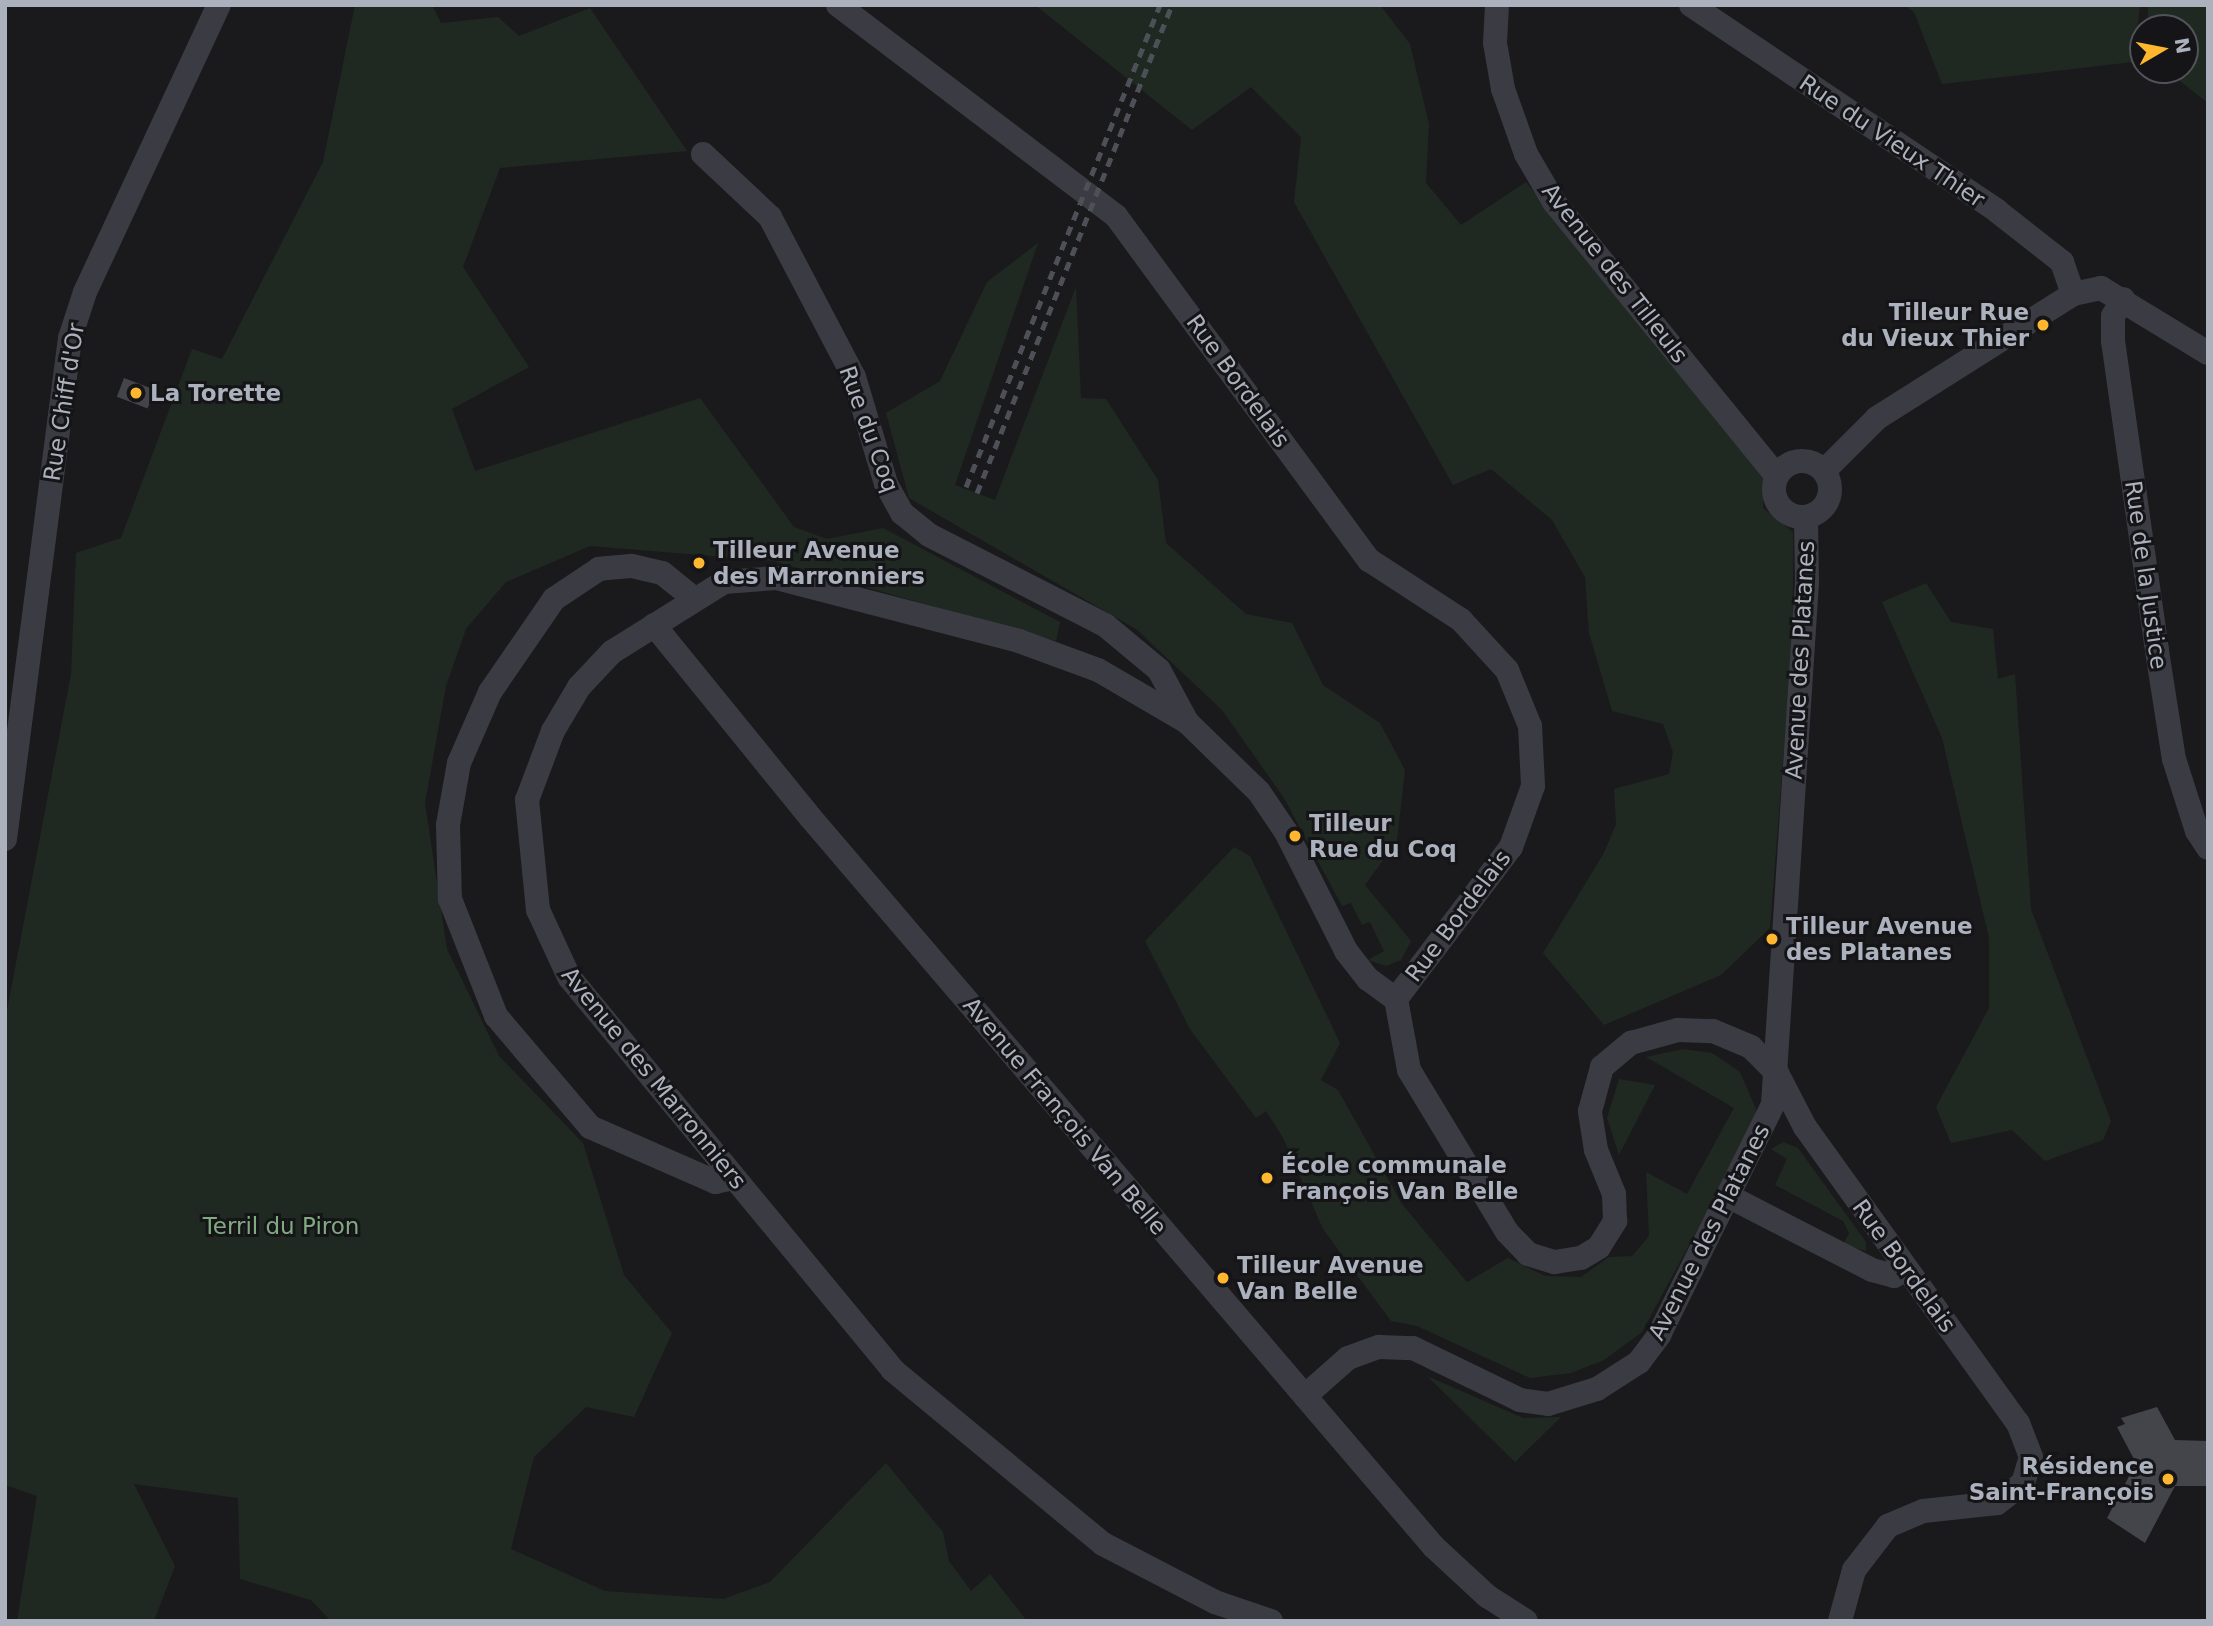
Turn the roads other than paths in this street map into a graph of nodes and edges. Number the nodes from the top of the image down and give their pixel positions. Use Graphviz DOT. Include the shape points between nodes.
graph roads {
  1 [pos="219,5"];
  2 [pos="838,5"];
  3 [pos="1497,5"];
  4 [pos="1691,5"];
  5 [pos="703,154"];
  6 [pos="2073,294"];
  7 [pos="2123,299"];
  8 [pos="2208,353"];
  9 [pos="1824,471"];
  10 [pos="1777,476"];
  11 [pos="1806,517"];
  12 [pos="692,597"];
  13 [pos="654,625"];
  14 [pos="1187,722"];
  15 [pos="5,839"];
  16 [pos="2208,848"];
  17 [pos="1396,999"];
  18 [pos="1777,1073"];
  19 [pos="734,1178"];
  20 [pos="1730,1197"];
  21 [pos="1906,1268"];
  22 [pos="1305,1396"];
  23 [pos="1487,1596"];
  24 [pos="1271,1621"];
  25 [pos="1486,1621"];
  26 [pos="1525,1621"];
  27 [pos="1840,1621"];
  1 -- 15 [label="street, Rue Chiff d'Or" via="85,292 70,338"];
  2 -- 17 [label="street, Rue Bordelais" via="1116,216 1369,560 1461,620 1507,670 1530,726 1533,786 1511,848"];
  3 -- 10 [label="street, Avenue des Tilleuls" via="1495,43 1503,89 1526,154 1554,202"];
  4 -- 6 [label="street, Rue du Vieux Thier" via="1997,211 2062,262"];
  5 -- 14 [label="street, Rue du Coq" via="770,217 854,377 886,484 902,513 929,535 1105,625 1159,670"];
  6 -- 7 [label="street" via="2101,288"];
  6 -- 9 [label="street" via="1877,418"];
  7 -- 8 [label="street"];
  7 -- 16 [label="street, Rue de la Justice" via="2113,316 2113,341 2157,652 2174,759 2196,831"];
  9 -- 10 [label="street" via="1799,460"];
  9 -- 11 [label="street" via="1829,497 1818,512"];
  10 -- 11 [label="street" via="1777,503 1791,515"];
  11 -- 18 [label="street, Avenue des Platanes" via="1807,583"];
  12 -- 13 [label="street, Avenue des Marronniers"];
  12 -- 14 [label="street, Avenue des Marronniers" via="724,582 776,578 901,609 1098,670"];
  12 -- 19 [label="street" via="662,573 631,566 599,569 554,598 490,692 459,763 448,825 450,899 495,1016 590,1127 716,1182"];
  13 -- 19 [label="street, Avenue des Marronniers" via="612,652 579,687 553,731 527,800 531,879 538,910 569,977"];
  13 -- 22 [label="street, Avenue François Van Belle" via="810,817"];
  14 -- 17 [label="street, Avenue des Marronniers" via="1259,792 1286,832 1346,951 1368,979"];
  17 -- 18 [label="street, Rue Bordelais" via="1409,1070 1444,1131 1507,1232 1528,1254 1555,1262 1581,1258 1599,1247 1615,1221 1614,1195 1596,1150 1590,1111 1602,1067 1631,1043 1666,1033 1713,1031 1751,1047"];
  18 -- 20 [label="street, Avenue des Platanes" via="1773,1104"];
  18 -- 21 [label="street, Rue Bordelais" via="1805,1127"];
  19 -- 24 [label="street, Avenue des Marronniers" via="893,1370 1021,1481 1103,1544 1215,1602"];
  20 -- 21 [label="street" via="1872,1270 1894,1276"];
  20 -- 22 [label="street, Avenue des Platanes" via="1660,1335 1639,1362 1597,1389 1548,1404 1520,1400 1413,1348 1379,1347 1348,1358"];
  21 -- 27 [label="street, Rue Bordelais" via="2018,1423 2031,1457 2023,1483 1997,1503 1923,1511 1888,1526 1854,1570"];
  22 -- 23 [label="street, Avenue François Van Belle" via="1434,1547"];
  23 -- 25 [label="street"];
  23 -- 26 [label="street, Avenue François Van Belle"];
}
